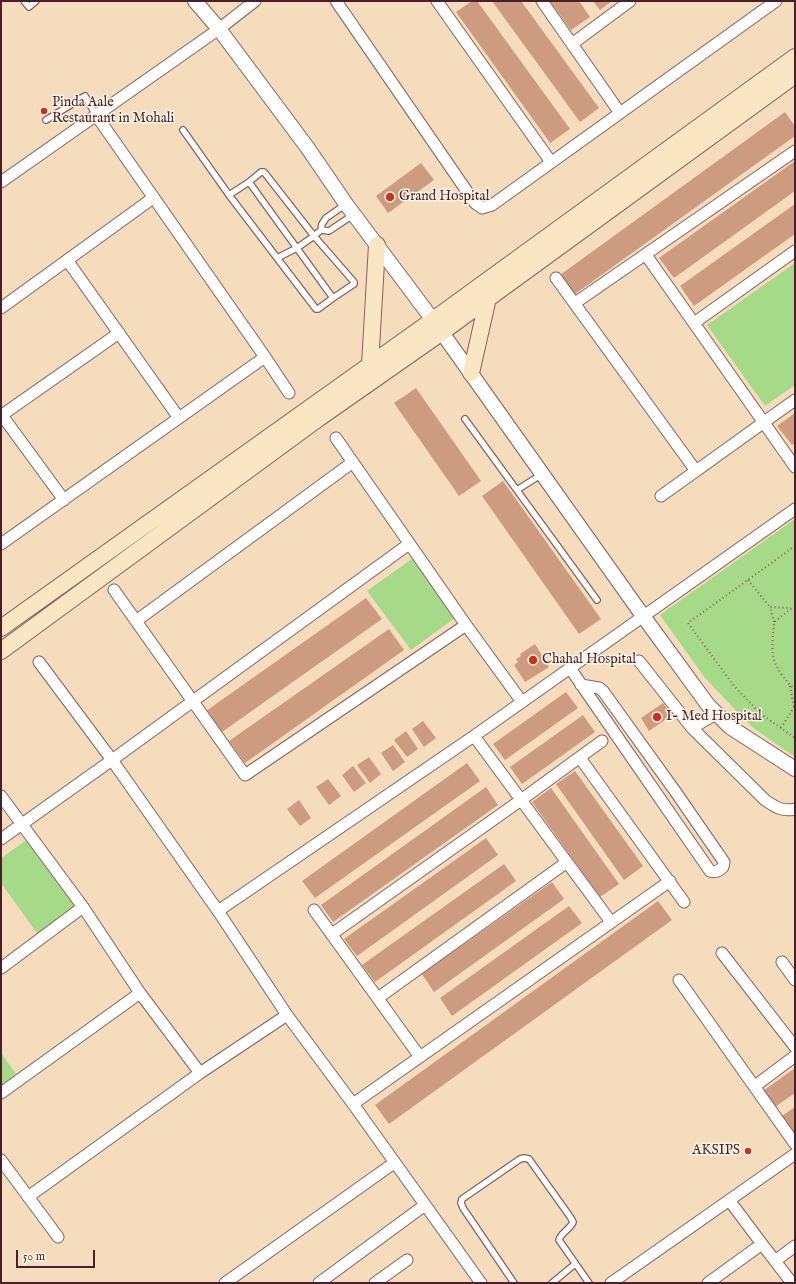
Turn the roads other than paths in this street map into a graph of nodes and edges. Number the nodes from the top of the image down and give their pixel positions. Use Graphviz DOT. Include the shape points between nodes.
graph roads {
  1 [pos="24,1"];
  2 [pos="36,1"];
  3 [pos="195,1"];
  4 [pos="256,1"];
  5 [pos="336,1"];
  6 [pos="436,1"];
  7 [pos="542,1"];
  8 [pos="630,1"];
  9 [pos="776,1"];
  10 [pos="219,29"];
  11 [pos="572,44"];
  12 [pos="795,57"];
  13 [pos="795,75"];
  14 [pos="620,113"];
  15 [pos="96,115"];
  16 [pos="46,120"];
  17 [pos="182,130"];
  18 [pos="795,151"];
  19 [pos="550,162"];
  20 [pos="1,182"];
  21 [pos="249,182"];
  22 [pos="229,195"];
  23 [pos="153,198"];
  24 [pos="350,209"];
  25 [pos="320,230"];
  26 [pos="314,236"];
  27 [pos="376,245"];
  28 [pos="297,248"];
  29 [pos="795,250"];
  30 [pos="646,255"];
  31 [pos="277,258"];
  32 [pos="67,260"];
  33 [pos="556,278"];
  34 [pos="333,298"];
  35 [pos="488,298"];
  36 [pos="575,303"];
  37 [pos="1,308"];
  38 [pos="694,323"];
  39 [pos="437,326"];
  40 [pos="119,332"];
  41 [pos="265,357"];
  42 [pos="370,365"];
  43 [pos="471,373"];
  44 [pos="289,393"];
  45 [pos="795,400"];
  46 [pos="1,414"];
  47 [pos="179,418"];
  48 [pos="466,419"];
  49 [pos="764,422"];
  50 [pos="336,438"];
  51 [pos="353,462"];
  52 [pos="795,467"];
  53 [pos="696,471"];
  54 [pos="542,474"];
  55 [pos="517,490"];
  56 [pos="661,496"];
  57 [pos="64,500"];
  58 [pos="795,509"];
  59 [pos="1,544"];
  60 [pos="410,544"];
  61 [pos="114,590"];
  62 [pos="596,600"];
  63 [pos="643,616"];
  64 [pos="136,621"];
  65 [pos="466,624"];
  66 [pos="1,628"];
  67 [pos="1,651"];
  68 [pos="640,661"];
  69 [pos="39,662"];
  70 [pos="570,668"];
  71 [pos="581,685"];
  72 [pos="193,702"];
  73 [pos="522,702"];
  74 [pos="716,714"];
  75 [pos="692,728"];
  76 [pos="474,736"];
  77 [pos="602,742"];
  78 [pos="580,758"];
  79 [pos="112,760"];
  80 [pos="795,769"];
  81 [pos="1,796"];
  82 [pos="521,800"];
  83 [pos="795,809"];
  84 [pos="22,824"];
  85 [pos="1,839"];
  86 [pos="567,862"];
  87 [pos="670,881"];
  88 [pos="684,902"];
  89 [pos="83,907"];
  90 [pos="314,910"];
  91 [pos="218,911"];
  92 [pos="611,922"];
  93 [pos="332,934"];
  94 [pos="722,953"];
  95 [pos="782,962"];
  96 [pos="1,968"];
  97 [pos="678,980"];
  98 [pos="795,980"];
  99 [pos="140,993"];
  100 [pos="378,998"];
  101 [pos="287,1015"];
  102 [pos="795,1047"];
  103 [pos="795,1056"];
  104 [pos="420,1057"];
  105 [pos="200,1073"];
  106 [pos="755,1086"];
  107 [pos="1,1093"];
  108 [pos="353,1104"];
  109 [pos="795,1144"];
  110 [pos="795,1154"];
  111 [pos="1,1160"];
  112 [pos="394,1163"];
  113 [pos="28,1198"];
  114 [pos="729,1200"];
  115 [pos="425,1205"];
  116 [pos="58,1237"];
  117 [pos="762,1244"];
  118 [pos="795,1246"];
  119 [pos="407,1260"];
  120 [pos="775,1261"];
  121 [pos="575,1264"];
  122 [pos="232,1281"];
  123 [pos="788,1282"];
  124 [pos="319,1283"];
  125 [pos="375,1283"];
  126 [pos="481,1283"];
  127 [pos="514,1283"];
  128 [pos="552,1283"];
  129 [pos="589,1283"];
  130 [pos="611,1283"];
  131 [pos="708,1283"];
  1 -- 2 [label="lane" via="28,7"];
  3 -- 10 [label="street"];
  4 -- 10 [label="street"];
  5 -- 19 [label="street" via="475,203 482,208 492,205"];
  6 -- 19 [label="street"];
  7 -- 11 [label="street"];
  8 -- 11 [label="street"];
  9 -- 14 [label="street"];
  10 -- 15 [label="street"];
  10 -- 24 [label="street"];
  11 -- 14 [label="street"];
  12 -- 39 [label="main road"];
  13 -- 35 [label="main road"];
  14 -- 19 [label="street"];
  15 -- 16 [label="lane" via="85,96"];
  15 -- 20 [label="street"];
  15 -- 23 [label="street"];
  17 -- 22 [label="lane"];
  18 -- 30 [label="street"];
  21 -- 22 [label="lane"];
  21 -- 26 [label="lane" via="264,172"];
  21 -- 28 [label="lane"];
  22 -- 31 [label="lane"];
  23 -- 32 [label="street"];
  23 -- 41 [label="street"];
  24 -- 25 [label="lane" via="326,218"];
  24 -- 25 [label="lane" via="330,231"];
  24 -- 27 [label="street"];
  25 -- 26 [label="lane"];
  26 -- 28 [label="lane"];
  26 -- 34 [label="lane" via="354,282"];
  27 -- 39 [label="street"];
  27 -- 42 [label="main road"];
  28 -- 31 [label="lane"];
  28 -- 34 [label="lane"];
  29 -- 38 [label="street"];
  30 -- 36 [label="street"];
  30 -- 38 [label="street"];
  31 -- 34 [label="lane" via="316,309"];
  32 -- 37 [label="street"];
  32 -- 40 [label="street"];
  33 -- 36 [label="street"];
  35 -- 39 [label="main road"];
  35 -- 43 [label="main road"];
  36 -- 53 [label="street"];
  38 -- 49 [label="street"];
  39 -- 42 [label="main road"];
  39 -- 43 [label="street"];
  39 -- 67 [label="main road" via="313,423"];
  40 -- 46 [label="street"];
  40 -- 47 [label="street"];
  41 -- 44 [label="street"];
  41 -- 47 [label="street"];
  42 -- 66 [label="main road"];
  43 -- 54 [label="street"];
  45 -- 49 [label="street"];
  46 -- 57 [label="street"];
  47 -- 57 [label="street"];
  48 -- 55 [label="lane"];
  49 -- 52 [label="street"];
  49 -- 53 [label="street"];
  50 -- 51 [label="street"];
  51 -- 60 [label="street"];
  51 -- 64 [label="street"];
  53 -- 56 [label="street"];
  54 -- 55 [label="lane"];
  54 -- 63 [label="street"];
  55 -- 62 [label="lane"];
  57 -- 59 [label="street"];
  58 -- 63 [label="street"];
  60 -- 65 [label="street"];
  60 -- 72 [label="street"];
  61 -- 64 [label="street"];
  63 -- 70 [label="street"];
  63 -- 74 [label="street"];
  64 -- 72 [label="street"];
  65 -- 72 [label="street" via="245,775"];
  65 -- 73 [label="street"];
  68 -- 75 [label="street"];
  69 -- 79 [label="street"];
  70 -- 71 [label="street"];
  70 -- 73 [label="street"];
  71 -- 71 [label="street" via="710,871 720,870 724,862 604,691"];
  72 -- 79 [label="street"];
  73 -- 76 [label="street"];
  74 -- 75 [label="street"];
  74 -- 80 [label="street" via="730,728"];
  75 -- 83 [label="street" via="765,800 776,808"];
  76 -- 82 [label="street"];
  76 -- 91 [label="street"];
  77 -- 78 [label="street"];
  78 -- 82 [label="street"];
  78 -- 87 [label="street"];
  79 -- 84 [label="street"];
  79 -- 91 [label="street"];
  81 -- 84 [label="street"];
  82 -- 86 [label="street"];
  82 -- 93 [label="street"];
  84 -- 85 [label="street"];
  84 -- 89 [label="street"];
  86 -- 92 [label="street"];
  86 -- 100 [label="street"];
  87 -- 88 [label="street"];
  87 -- 92 [label="street"];
  89 -- 96 [label="street"];
  89 -- 99 [label="street"];
  90 -- 93 [label="street"];
  91 -- 101 [label="street"];
  92 -- 104 [label="street"];
  93 -- 100 [label="street"];
  94 -- 102 [label="street"];
  95 -- 98 [label="street"];
  97 -- 106 [label="street"];
  99 -- 105 [label="street"];
  99 -- 107 [label="street"];
  100 -- 104 [label="street"];
  101 -- 105 [label="street"];
  101 -- 108 [label="street"];
  103 -- 106 [label="street"];
  104 -- 108 [label="street"];
  105 -- 113 [label="street"];
  106 -- 109 [label="street"];
  108 -- 112 [label="street"];
  110 -- 114 [label="street"];
  111 -- 113 [label="street"];
  112 -- 115 [label="street"];
  112 -- 122 [label="street"];
  113 -- 116 [label="street"];
  114 -- 117 [label="street"];
  114 -- 130 [label="street"];
  115 -- 124 [label="street"];
  115 -- 126 [label="street"];
  117 -- 120 [label="street"];
  117 -- 131 [label="street"];
  118 -- 120 [label="street"];
  119 -- 125 [label="street"];
  120 -- 123 [label="street"];
  121 -- 127 [label="lane" via="559,1240 573,1222 529,1159 524,1158 462,1199 461,1203"];
  121 -- 128 [label="lane"];
  121 -- 129 [label="lane"];
}
